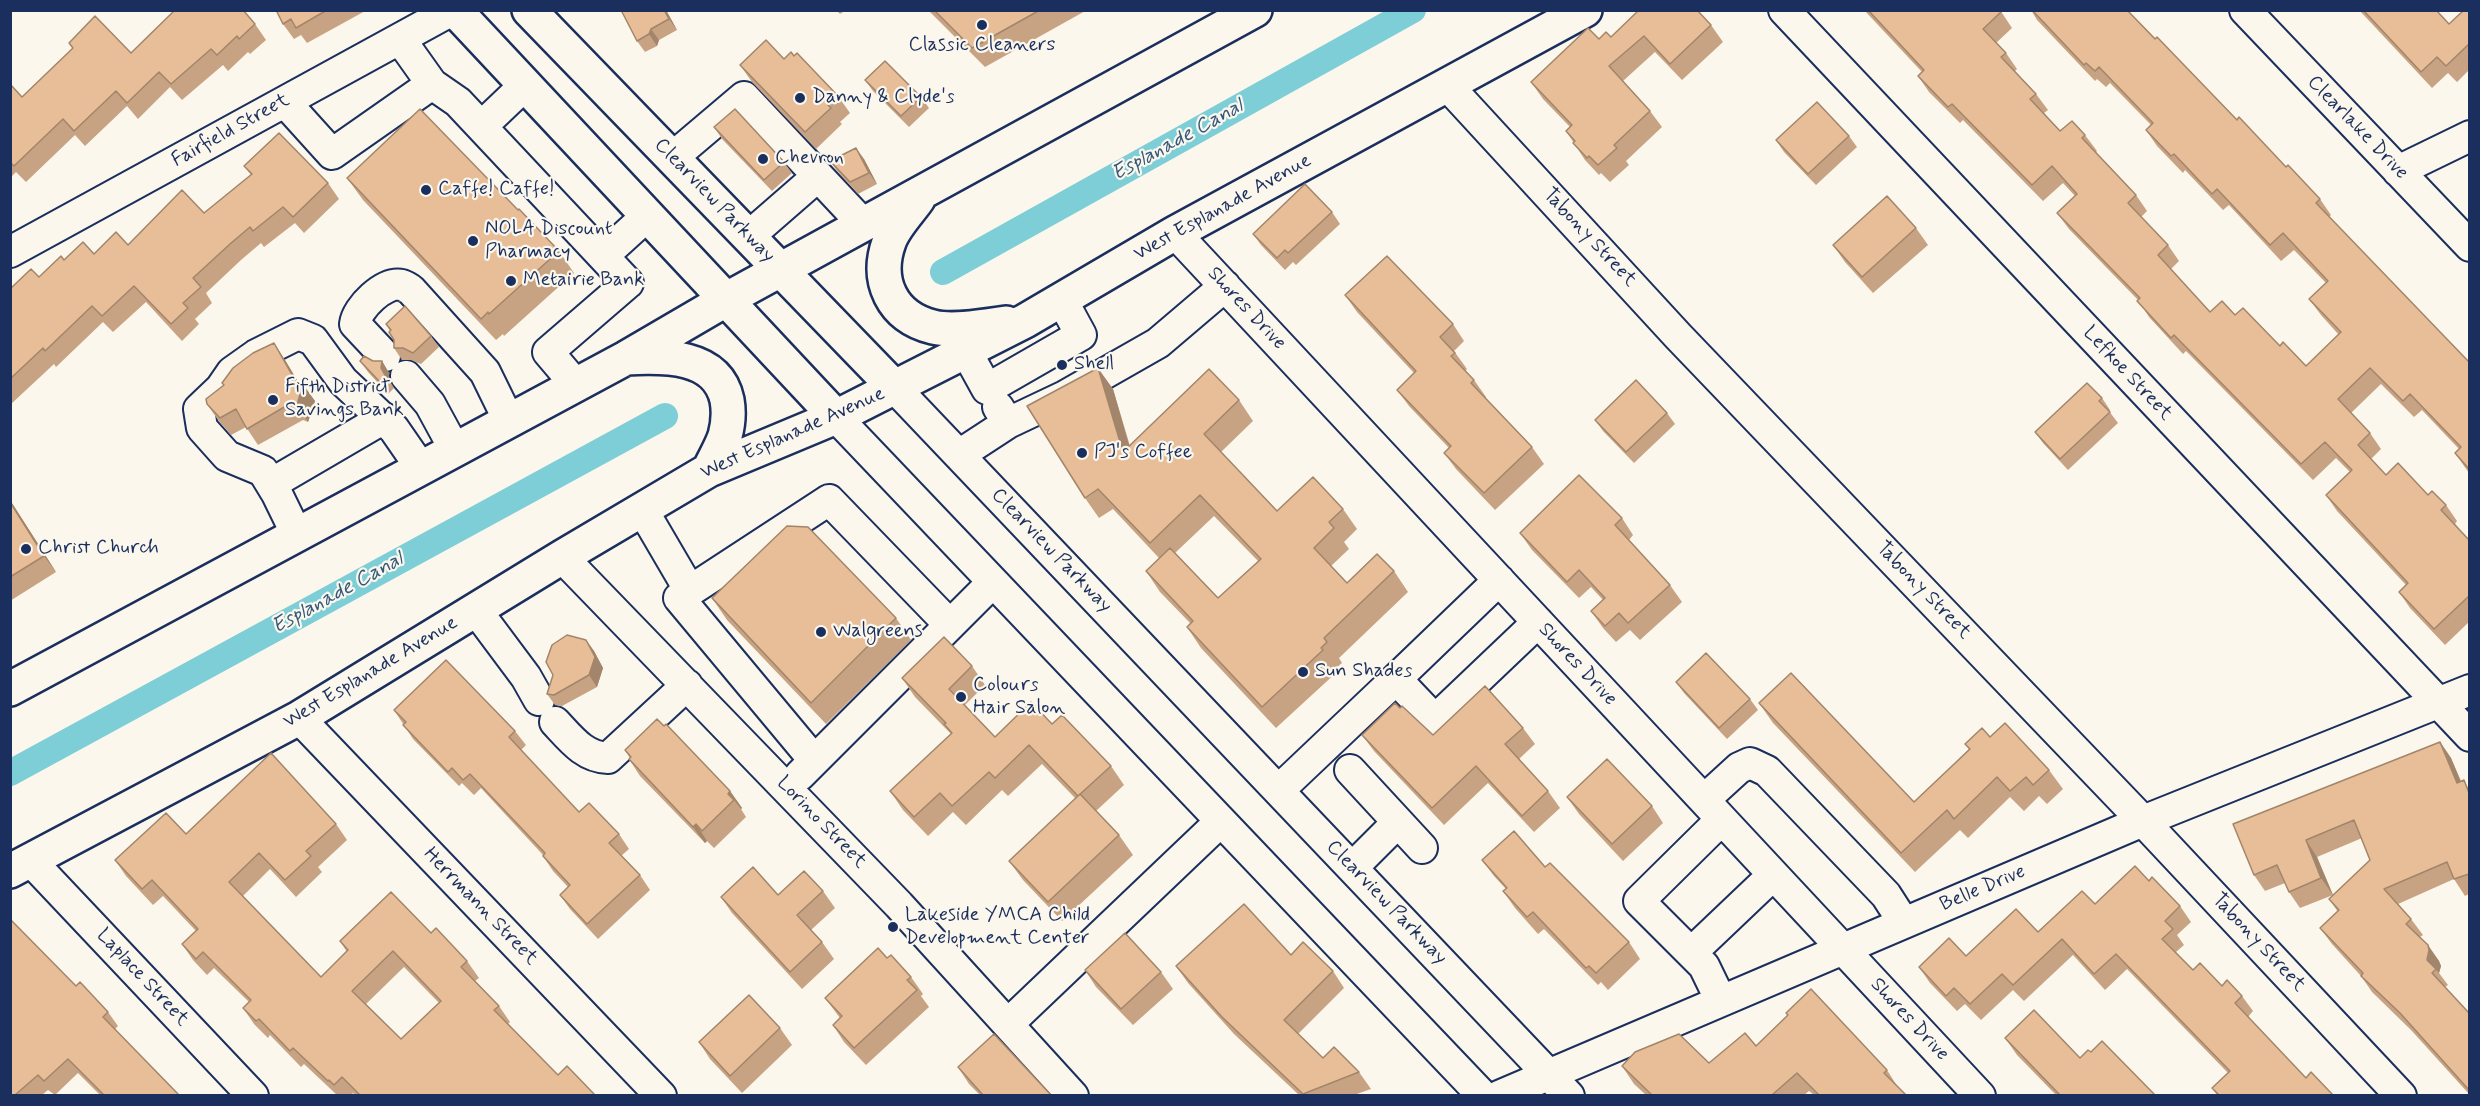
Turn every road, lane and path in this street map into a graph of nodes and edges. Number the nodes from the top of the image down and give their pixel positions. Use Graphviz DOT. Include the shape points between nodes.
graph roads {
  1 [pos="454,10"];
  2 [pos="529,10"];
  3 [pos="1255,10"];
  4 [pos="1585,10"];
  5 [pos="1784,10"];
  6 [pos="2245,10"];
  7 [pos="400,39"];
  8 [pos="432,84"];
  9 [pos="525,85"];
  10 [pos="1447,85"];
  11 [pos="285,102"];
  12 [pos="482,126"];
  13 [pos="2469,136"];
  14 [pos="672,158"];
  15 [pos="2398,171"];
  16 [pos="818,176"];
  17 [pos="922,193"];
  18 [pos="648,215"];
  19 [pos="864,225"];
  20 [pos="1175,233"];
  21 [pos="748,237"];
  22 [pos="2469,246"];
  23 [pos="10,252"];
  24 [pos="603,256"];
  25 [pos="780,270"];
  26 [pos="1226,286"];
  27 [pos="727,299"];
  28 [pos="1062,300"];
  29 [pos="1025,321"];
  30 [pos="966,351"];
  31 [pos="385,356"];
  32 [pos="626,358"];
  33 [pos="406,376"];
  34 [pos="576,385"];
  35 [pos="895,388"];
  36 [pos="987,389"];
  37 [pos="836,417"];
  38 [pos="384,418"];
  39 [pos="509,421"];
  40 [pos="1008,423"];
  41 [pos="455,450"];
  42 [pos="959,455"];
  43 [pos="421,468"];
  44 [pos="709,470"];
  45 [pos="271,484"];
  46 [pos="642,509"];
  47 [pos="297,535"];
  48 [pos="562,557"];
  49 [pos="1498,580"];
  50 [pos="993,582"];
  51 [pos="690,591"];
  52 [pos="476,610"];
  53 [pos="1538,622"];
  54 [pos="950,625"];
  55 [pos="1396,679"];
  56 [pos="687,685"];
  57 [pos="10,689"];
  58 [pos="2469,690"];
  59 [pos="2438,703"];
  60 [pos="299,718"];
  61 [pos="2469,736"];
  62 [pos="814,760"];
  63 [pos="1350,770"];
  64 [pos="787,788"];
  65 [pos="1279,790"];
  66 [pos="1713,810"];
  67 [pos="1221,821"];
  68 [pos="2143,821"];
  69 [pos="1398,822"];
  70 [pos="1422,848"];
  71 [pos="21,866"];
  72 [pos="1352,868"];
  73 [pos="1773,875"];
  74 [pos="1904,923"];
  75 [pos="1842,949"];
  76 [pos="1691,953"];
  77 [pos="1721,1001"];
  78 [pos="1008,1024"];
  79 [pos="1559,1085"];
  80 [pos="253,1095"];
  81 [pos="661,1095"];
  82 [pos="1073,1095"];
  83 [pos="1483,1095"];
  84 [pos="1499,1095"];
  85 [pos="1980,1095"];
  86 [pos="2401,1095"];
  1 -- 7 [label="street, Fairfield Street"];
  1 -- 9 [label="main road"];
  2 -- 14 [label="main road, Clearview Parkway"];
  3 -- 17 [label="main road"];
  4 -- 10 [label="main road, West Esplanade Avenue"];
  5 -- 59 [label="street, Lefkoe Street"];
  6 -- 15 [label="street, Clearlake Drive"];
  7 -- 8 [label="street"];
  7 -- 11 [label="street, Fairfield Street"];
  8 -- 11 [label="street" via="332,154"];
  8 -- 12 [label="street"];
  9 -- 12 [label="street"];
  9 -- 18 [label="main road"];
  10 -- 20 [label="main road, West Esplanade Avenue"];
  10 -- 68 [label="street, Tabony Street" via="1678,336"];
  11 -- 23 [label="street, Fairfield Street"];
  12 -- 24 [label="street"];
  13 -- 15 [label="street"];
  14 -- 16 [label="street" via="744,98"];
  14 -- 21 [label="main road, Clearview Parkway"];
  15 -- 22 [label="street, Clearlake Drive"];
  16 -- 19 [label="street"];
  16 -- 21 [label="street"];
  17 -- 19 [label="main road"];
  17 -- 29 [label="main road" via="889,240 884,267 887,295 907,318 934,328 974,328"];
  18 -- 24 [label="street"];
  18 -- 27 [label="main road"];
  19 -- 25 [label="main road"];
  20 -- 26 [label="street, Shores Drive"];
  20 -- 28 [label="main road, West Esplanade Avenue"];
  21 -- 25 [label="main road, Clearview Parkway"];
  24 -- 34 [label="street" via="628,283 548,352"];
  25 -- 27 [label="main road"];
  25 -- 35 [label="main road, Clearview Parkway"];
  26 -- 40 [label="street" via="1158,343"];
  26 -- 49 [label="street, Shores Drive"];
  27 -- 32 [label="main road"];
  27 -- 37 [label="main road"];
  28 -- 29 [label="main road, West Esplanade Avenue"];
  28 -- 36 [label="street" via="1082,335"];
  29 -- 30 [label="main road, West Esplanade Avenue"];
  30 -- 35 [label="main road, West Esplanade Avenue"];
  30 -- 36 [label="street"];
  31 -- 39 [label="street" via="355,324 356,315 383,289 402,285 411,290 485,372"];
  32 -- 34 [label="main road"];
  32 -- 44 [label="main road" via="656,356 684,360 709,369 725,389 729,409 725,435"];
  33 -- 41 [label="street" via="430,404"];
  34 -- 39 [label="main road"];
  35 -- 37 [label="main road, West Esplanade Avenue"];
  35 -- 42 [label="street, Clearview Parkway"];
  36 -- 40 [label="street"];
  37 -- 44 [label="main road, West Esplanade Avenue"];
  37 -- 50 [label="street"];
  38 -- 43 [label="street"];
  38 -- 45 [label="street"];
  38 -- 45 [label="street" via="343,381 313,340 298,334 256,355 232,372 200,409 202,428 227,456 263,471"];
  39 -- 41 [label="main road"];
  40 -- 42 [label="street"];
  41 -- 43 [label="main road"];
  42 -- 65 [label="street, Clearview Parkway"];
  43 -- 47 [label="main road"];
  44 -- 46 [label="main road, West Esplanade Avenue"];
  45 -- 47 [label="street"];
  46 -- 48 [label="main road, West Esplanade Avenue"];
  46 -- 51 [label="street"];
  47 -- 57 [label="main road"];
  48 -- 52 [label="main road, West Esplanade Avenue"];
  48 -- 56 [label="street, Lorino Street"];
  49 -- 53 [label="street, Shores Drive"];
  49 -- 55 [label="street"];
  50 -- 54 [label="street"];
  50 -- 67 [label="street"];
  51 -- 54 [label="street" via="829,500"];
  51 -- 62 [label="street" via="680,598"];
  52 -- 56 [label="street" via="547,711 582,750 597,758 608,758"];
  52 -- 60 [label="main road, West Esplanade Avenue"];
  53 -- 55 [label="street" via="1435,720"];
  53 -- 66 [label="street, Shores Drive"];
  54 -- 62 [label="street"];
  55 -- 65 [label="street"];
  56 -- 64 [label="street, Lorino Street"];
  58 -- 59 [label="street, Belle Drive"];
  59 -- 61 [label="street, Lefkoe Street"];
  59 -- 68 [label="street, Belle Drive"];
  60 -- 71 [label="main road, West Esplanade Avenue"];
  60 -- 81 [label="street, Herrmann Street"];
  62 -- 64 [label="street"];
  63 -- 69 [label="street"];
  64 -- 78 [label="street, Lorino Street"];
  65 -- 72 [label="street, Clearview Parkway"];
  66 -- 73 [label="street, Shores Drive"];
  66 -- 74 [label="street" via="1739,768 1750,763 1767,771 1879,888"];
  66 -- 76 [label="street" via="1639,901"];
  67 -- 78 [label="street"];
  67 -- 83 [label="street"];
  68 -- 74 [label="street, Belle Drive"];
  68 -- 86 [label="street, Tabony Street"];
  69 -- 70 [label="street"];
  69 -- 72 [label="street"];
  71 -- 80 [label="street, Laplace Street"];
  72 -- 79 [label="street, Clearview Parkway"];
  73 -- 75 [label="street, Shores Drive"];
  73 -- 76 [label="street"];
  74 -- 75 [label="street, Belle Drive"];
  75 -- 77 [label="street, Belle Drive"];
  75 -- 85 [label="street, Shores Drive"];
  76 -- 77 [label="street" via="1704,966"];
  77 -- 79 [label="street, Belle Drive"];
  78 -- 82 [label="street, Lorino Street"];
  79 -- 84 [label="street, Belle Drive"];
}
